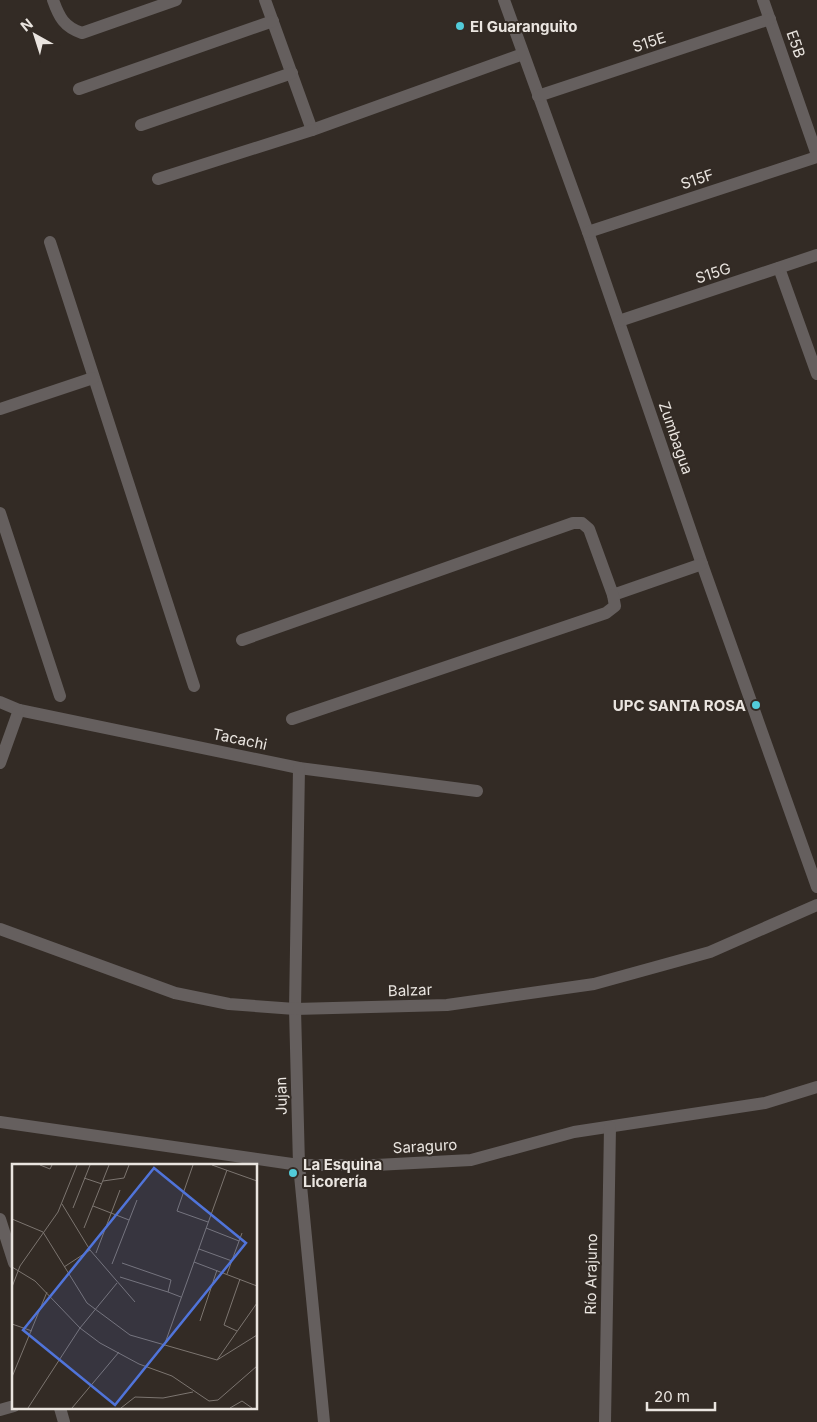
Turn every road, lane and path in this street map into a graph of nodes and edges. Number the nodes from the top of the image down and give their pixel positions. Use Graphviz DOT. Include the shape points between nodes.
graph roads {
  1 [pos="53,0"];
  2 [pos="176,0"];
  3 [pos="265,0"];
  4 [pos="504,0"];
  5 [pos="763,0"];
  6 [pos="770,19"];
  7 [pos="273,21"];
  8 [pos="523,54"];
  9 [pos="292,73"];
  10 [pos="79,89"];
  11 [pos="538,96"];
  12 [pos="141,125"];
  13 [pos="312,130"];
  14 [pos="817,156"];
  15 [pos="158,179"];
  16 [pos="588,232"];
  17 [pos="50,242"];
  18 [pos="817,255"];
  19 [pos="779,268"];
  20 [pos="619,321"];
  21 [pos="817,374"];
  22 [pos="93,378"];
  23 [pos="0,409"];
  24 [pos="0,512"];
  25 [pos="702,564"];
  26 [pos="613,595"];
  27 [pos="242,640"];
  28 [pos="194,686"];
  29 [pos="60,696"];
  30 [pos="0,702"];
  31 [pos="18,710"];
  32 [pos="292,719"];
  33 [pos="0,763"];
  34 [pos="299,768"];
  35 [pos="477,791"];
  36 [pos="817,887"];
  37 [pos="817,905"];
  38 [pos="0,930"];
  39 [pos="295,1009"];
  40 [pos="817,1087"];
  41 [pos="0,1122"];
  42 [pos="610,1127"];
  43 [pos="299,1165"];
  44 [pos="0,1220"];
  45 [pos="12,1256"];
  46 [pos="324,1422"];
  47 [pos="605,1422"];
  1 -- 2 [label="street" via="68,29 82,33"];
  3 -- 7 [label="street"];
  4 -- 8 [label="street, Zumbagua"];
  5 -- 6 [label="street, E5B"];
  6 -- 11 [label="street, S15E"];
  6 -- 14 [label="street, E5B"];
  7 -- 9 [label="street"];
  7 -- 10 [label="street"];
  8 -- 11 [label="street, Zumbagua"];
  8 -- 13 [label="street"];
  9 -- 12 [label="street"];
  9 -- 13 [label="street"];
  11 -- 16 [label="street, Zumbagua"];
  13 -- 15 [label="street"];
  14 -- 16 [label="street, S15F"];
  16 -- 20 [label="street, Zumbagua"];
  17 -- 22 [label="street"];
  18 -- 19 [label="street, S15G"];
  19 -- 20 [label="street, S15G"];
  19 -- 21 [label="street"];
  20 -- 25 [label="street, Zumbagua"];
  22 -- 23 [label="street"];
  22 -- 28 [label="street"];
  24 -- 29 [label="street"];
  25 -- 26 [label="street"];
  25 -- 36 [label="street, Zumbagua"];
  26 -- 27 [label="street" via="589,529 582,523 573,523"];
  26 -- 32 [label="street" via="615,606 606,612"];
  30 -- 31 [label="street, Tacachi"];
  31 -- 33 [label="street"];
  31 -- 34 [label="street, Tacachi"];
  34 -- 35 [label="street, Tacachi"];
  34 -- 39 [label="street, Jujan"];
  37 -- 39 [label="street, Balzar" via="710,952 594,984 447,1005"];
  38 -- 39 [label="street, Balzar" via="175,993 229,1004"];
  39 -- 43 [label="street, Jujan"];
  40 -- 42 [label="street, Saraguro" via="765,1103"];
  41 -- 43 [label="street, Saraguro"];
  42 -- 43 [label="street, Saraguro" via="574,1132 471,1160"];
  42 -- 47 [label="street, Río Arajuno"];
  43 -- 46 [label="street, Jujan"];
  44 -- 45 [label="street"];
}
